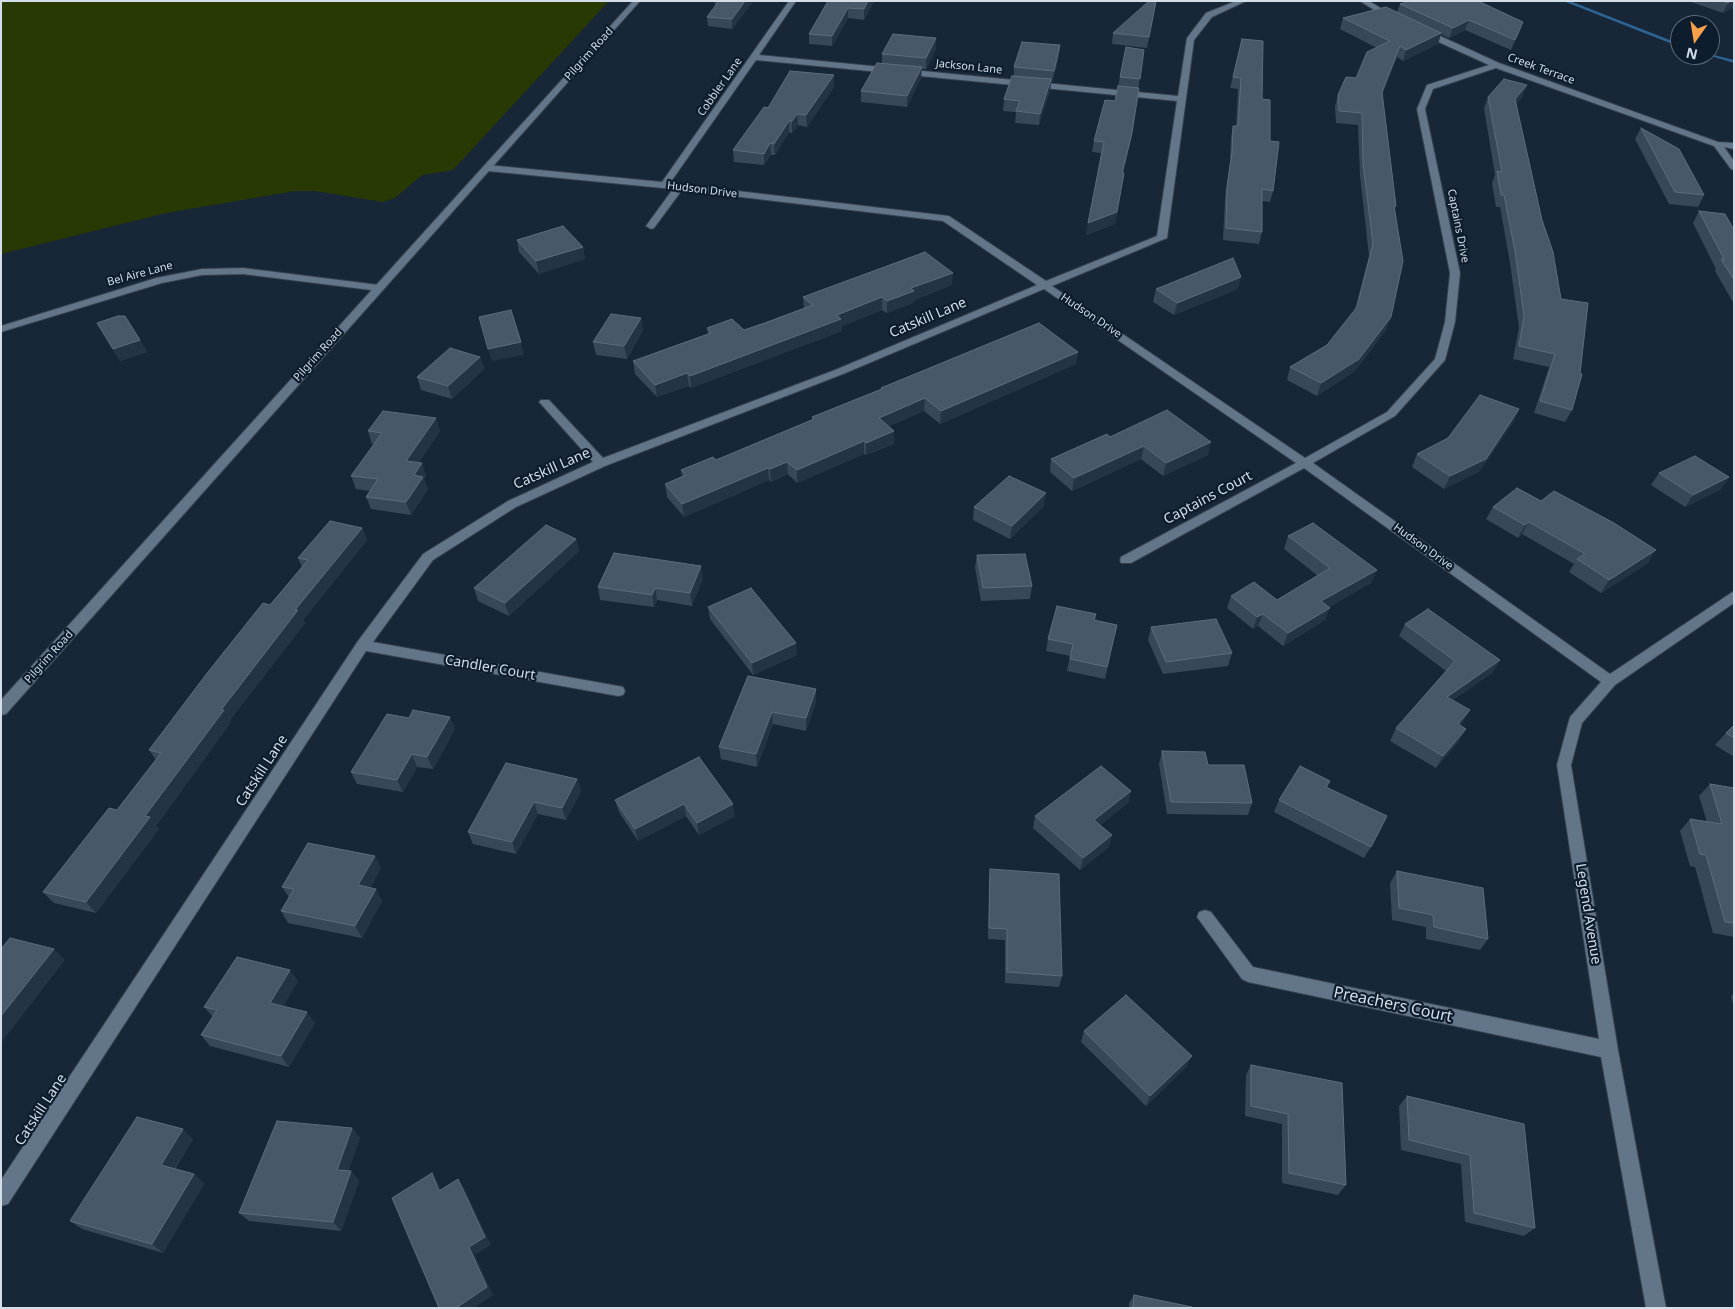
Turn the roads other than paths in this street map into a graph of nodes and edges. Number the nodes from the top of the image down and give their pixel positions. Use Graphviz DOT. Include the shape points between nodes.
graph roads {
  1 [pos="637,1"];
  2 [pos="793,1"];
  3 [pos="1243,1"];
  4 [pos="1363,1"];
  5 [pos="1397,20"];
  6 [pos="1415,28"];
  7 [pos="754,57"];
  8 [pos="1496,65"];
  9 [pos="1182,99"];
  10 [pos="1717,144"];
  11 [pos="1734,146"];
  12 [pos="1734,167"];
  13 [pos="488,168"];
  14 [pos="664,185"];
  15 [pos="679,187"];
  16 [pos="651,226"];
  17 [pos="1047,286"];
  18 [pos="379,288"];
  19 [pos="1,330"];
  20 [pos="545,402"];
  21 [pos="601,463"];
  22 [pos="1305,463"];
  23 [pos="1126,560"];
  24 [pos="1734,596"];
  25 [pos="363,645"];
  26 [pos="1610,681"];
  27 [pos="618,691"];
  28 [pos="1,710"];
  29 [pos="1205,917"];
  30 [pos="1609,1050"];
  31 [pos="1,1197"];
  32 [pos="1656,1308"];
  1 -- 13 [label="street, Pilgrim Road"];
  2 -- 7 [label="street, Cobbler Lane"];
  3 -- 9 [label="street, Catskill Lane" via="1210,15 1190,40"];
  4 -- 5 [label="street"];
  6 -- 8 [label="street, Creek Terrace"];
  7 -- 9 [label="street, Jackson Lane"];
  7 -- 14 [label="street, Cobbler Lane"];
  8 -- 10 [label="street, Creek Terrace"];
  8 -- 22 [label="street, Captains Drive" via="1430,87 1421,109 1454,273 1450,322 1440,360 1391,414"];
  9 -- 17 [label="street, Catskill Lane" via="1162,238"];
  10 -- 11 [label="street, Creek Terrace"];
  10 -- 12 [label="street"];
  13 -- 14 [label="street, Hudson Drive"];
  13 -- 18 [label="street, Pilgrim Road"];
  14 -- 15 [label="street, Hudson Drive"];
  15 -- 16 [label="street"];
  15 -- 17 [label="street, Hudson Drive" via="946,218"];
  17 -- 21 [label="street, Catskill Lane" via="839,372"];
  17 -- 22 [label="street, Hudson Drive"];
  18 -- 19 [label="street, Bel Aire Lane" via="243,271 202,272 160,280"];
  18 -- 28 [label="street, Pilgrim Road"];
  20 -- 21 [label="street"];
  21 -- 25 [label="street, Catskill Lane" via="512,504 428,557"];
  22 -- 23 [label="street, Captains Court"];
  22 -- 26 [label="street, Hudson Drive"];
  24 -- 26 [label="street, Legend Avenue"];
  25 -- 27 [label="street, Candler Court"];
  25 -- 31 [label="street, Catskill Lane"];
  26 -- 30 [label="street, Legend Avenue" via="1575,721 1564,765"];
  29 -- 30 [label="street, Preachers Court" via="1248,974"];
  30 -- 32 [label="street, Legend Avenue"];
}
